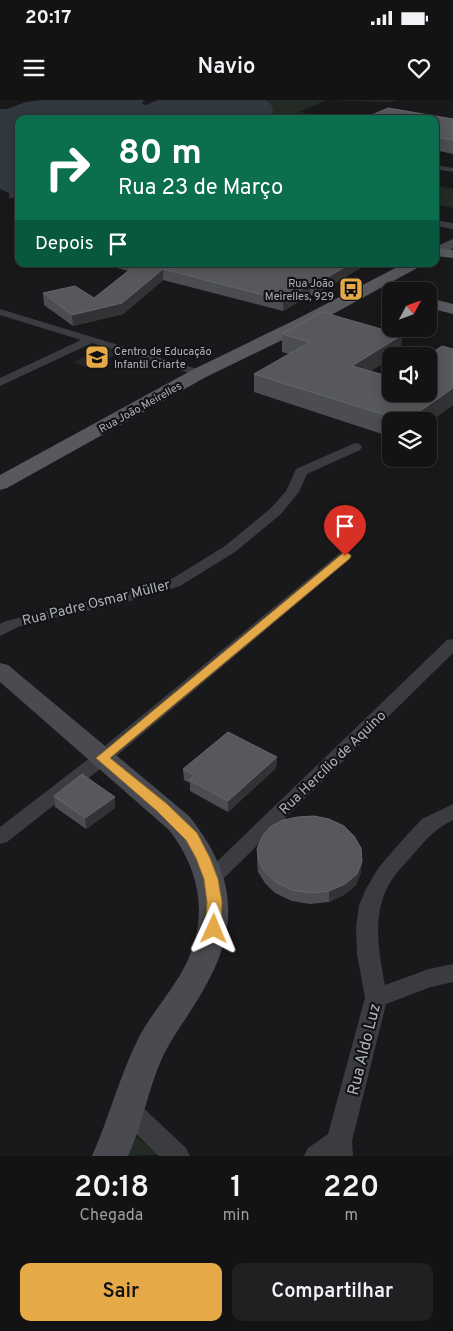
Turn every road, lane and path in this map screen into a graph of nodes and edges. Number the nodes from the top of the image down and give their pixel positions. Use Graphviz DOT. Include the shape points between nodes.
graph roads {
  1 [pos="439,168"];
  2 [pos="453,170"];
  3 [pos="439,223"];
  4 [pos="453,226"];
  5 [pos="453,242"];
  6 [pos="439,249"];
  7 [pos="439,252"];
  8 [pos="453,254"];
  9 [pos="408,267"];
  10 [pos="369,288"];
  11 [pos="382,291"];
  12 [pos="438,305"];
  13 [pos="453,309"];
  14 [pos="0,312"];
  15 [pos="90,340"];
  16 [pos="200,373"];
  17 [pos="0,382"];
  18 [pos="355,447"];
  19 [pos="0,484"];
  20 [pos="345,556"];
  21 [pos="0,631"];
  22 [pos="450,648"];
  23 [pos="0,670"];
  24 [pos="102,758"];
  25 [pos="453,811"];
  26 [pos="0,837"];
  27 [pos="211,879"];
  28 [pos="453,973"];
  29 [pos="376,998"];
  30 [pos="129,1111"];
  31 [pos="339,1148"];
  32 [pos="110,1156"];
  33 [pos="177,1156"];
  34 [pos="317,1156"];
  1 -- 2 [label="street"];
  3 -- 4 [label="street"];
  5 -- 6 [label="street"];
  7 -- 8 [label="main road"];
  9 -- 10 [label="main road, Rua João Meirelles"];
  10 -- 11 [label="main road"];
  10 -- 16 [label="main road, Rua João Meirelles"];
  12 -- 13 [label="main road"];
  14 -- 15 [label="street"];
  15 -- 16 [label="street"];
  15 -- 17 [label="street"];
  16 -- 19 [label="main road, Rua João Meirelles"];
  18 -- 21 [label="street, Rua Padre Osmar Müller" via="301,472 292,492 276,511 230,549 175,583 33,618"];
  20 -- 24 [label="street"];
  22 -- 27 [label="street, Rua Hercílio de Aquino"];
  23 -- 24 [label="street"];
  24 -- 26 [label="street"];
  24 -- 27 [label="street" via="192,837"];
  25 -- 29 [label="street, Rua Aldo Luz" via="418,835 386,872 376,889 367,927"];
  27 -- 30 [label="street" via="214,929 203,960 150,1048"];
  28 -- 29 [label="street"];
  29 -- 31 [label="street, Rua Aldo Luz"];
  30 -- 32 [label="street"];
  30 -- 33 [label="street"];
  31 -- 34 [label="street"];
}
